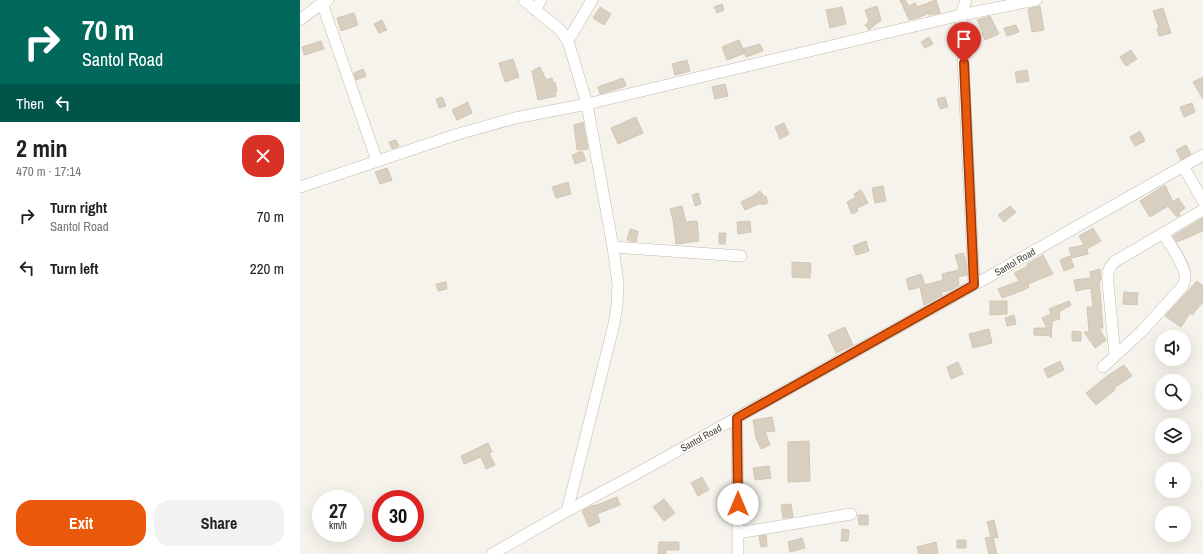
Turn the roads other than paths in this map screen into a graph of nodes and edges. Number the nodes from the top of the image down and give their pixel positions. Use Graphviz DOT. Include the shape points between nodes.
graph roads {
  1 [pos="524,0"];
  2 [pos="541,0"];
  3 [pos="592,0"];
  4 [pos="966,0"];
  5 [pos="1036,0"];
  6 [pos="325,2"];
  7 [pos="535,10"];
  8 [pos="961,15"];
  9 [pos="300,20"];
  10 [pos="568,42"];
  11 [pos="587,104"];
  12 [pos="1203,155"];
  13 [pos="377,161"];
  14 [pos="1183,166"];
  15 [pos="300,187"];
  16 [pos="1203,201"];
  17 [pos="1203,210"];
  18 [pos="1163,233"];
  19 [pos="613,247"];
  20 [pos="741,256"];
  21 [pos="974,285"];
  22 [pos="1115,356"];
  23 [pos="1103,367"];
  24 [pos="737,418"];
  25 [pos="567,511"];
  26 [pos="851,514"];
  27 [pos="738,533"];
  28 [pos="492,554"];
  29 [pos="738,554"];
  1 -- 7 [label="street"];
  2 -- 7 [label="street"];
  3 -- 10 [label="street"];
  4 -- 8 [label="street"];
  5 -- 8 [label="street"];
  6 -- 9 [label="street"];
  6 -- 13 [label="street"];
  7 -- 10 [label="street" via="560,30"];
  8 -- 11 [label="street"];
  8 -- 21 [label="street"];
  10 -- 11 [label="street"];
  11 -- 13 [label="street" via="515,118"];
  11 -- 19 [label="street"];
  12 -- 14 [label="street, Santol Road"];
  13 -- 15 [label="street"];
  14 -- 16 [label="street"];
  14 -- 21 [label="street, Santol Road"];
  17 -- 18 [label="street"];
  18 -- 22 [label="street" via="1114,262 1109,268 1107,274"];
  18 -- 22 [label="street" via="1182,266 1186,281"];
  19 -- 20 [label="street"];
  19 -- 25 [label="street" via="618,284 614,324"];
  21 -- 24 [label="street, Santol Road"];
  22 -- 23 [label="street"];
  24 -- 25 [label="street, Santol Road"];
  24 -- 27 [label="street"];
  25 -- 28 [label="street, Santol Road"];
  26 -- 27 [label="street"];
  27 -- 29 [label="street"];
}
